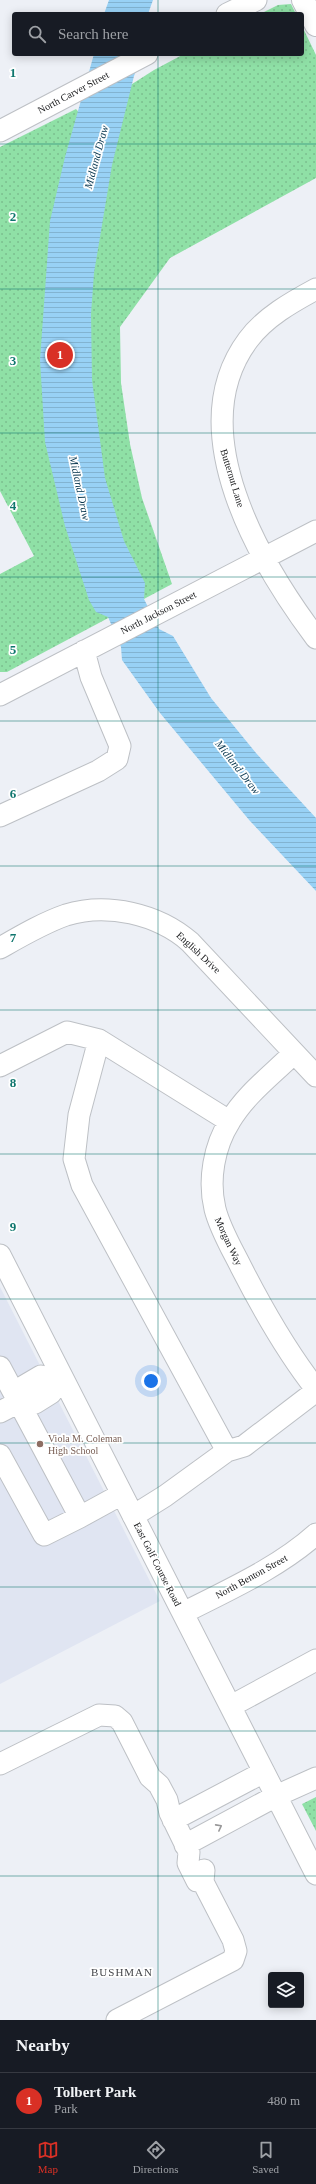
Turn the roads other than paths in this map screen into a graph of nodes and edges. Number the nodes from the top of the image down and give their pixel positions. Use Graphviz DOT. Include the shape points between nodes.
graph roads {
  1 [pos="256,0"];
  2 [pos="303,0"];
  3 [pos="231,12"];
  4 [pos="316,26"];
  5 [pos="142,56"];
  6 [pos="0,131"];
  7 [pos="316,289"];
  8 [pos="316,531"];
  9 [pos="264,559"];
  10 [pos="316,638"];
  11 [pos="84,651"];
  12 [pos="0,694"];
  13 [pos="0,816"];
  14 [pos="0,948"];
  15 [pos="99,1040"];
  16 [pos="294,1053"];
  17 [pos="0,1066"];
  18 [pos="316,1076"];
  19 [pos="229,1121"];
  20 [pos="1,1258"];
  21 [pos="0,1367"];
  22 [pos="57,1378"];
  23 [pos="316,1390"];
  24 [pos="21,1401"];
  25 [pos="0,1412"];
  26 [pos="227,1451"];
  27 [pos="0,1454"];
  28 [pos="122,1494"];
  29 [pos="133,1516"];
  30 [pos="80,1517"];
  31 [pos="316,1534"];
  32 [pos="183,1613"];
  33 [pos="316,1660"];
  34 [pos="231,1706"];
  35 [pos="0,1764"];
  36 [pos="264,1772"];
  37 [pos="316,1778"];
  38 [pos="276,1796"];
  39 [pos="172,1817"];
  40 [pos="187,1849"];
  41 [pos="316,1874"];
  42 [pos="117,2020"];
  1 -- 3 [label="street"];
  2 -- 4 [label="main road"];
  5 -- 6 [label="street, North Carver Street"];
  7 -- 9 [label="street, Butternut Lane" via="292,302 268,320 249,339 228,378 222,403 221,431 225,458 245,518"];
  8 -- 9 [label="street, North Jackson Street"];
  9 -- 10 [label="street, Butternut Lane" via="287,600"];
  9 -- 11 [label="street, North Jackson Street"];
  11 -- 12 [label="street, North Jackson Street"];
  11 -- 13 [label="street" via="91,677 120,746 117,759 98,771"];
  14 -- 16 [label="street, English Drive" via="44,925 78,913 117,911 156,920 176,930 190,942"];
  15 -- 17 [label="street" via="67,1032"];
  15 -- 19 [label="street"];
  15 -- 26 [label="street" via="79,1115 74,1159 82,1185"];
  16 -- 18 [label="street, English Drive"];
  16 -- 19 [label="street, Morgan Way" via="243,1101"];
  19 -- 23 [label="street, Morgan Way" via="215,1158 215,1209 263,1309 293,1360"];
  20 -- 22 [label="street, East Golf Course Road"];
  21 -- 24 [label="street"];
  22 -- 24 [label="street" via="51,1393 35,1403"];
  22 -- 28 [label="street, East Golf Course Road"];
  23 -- 26 [label="street" via="244,1446"];
  24 -- 25 [label="street"];
  24 -- 30 [label="street"];
  26 -- 29 [label="street" via="166,1496"];
  27 -- 30 [label="street" via="44,1535"];
  28 -- 29 [label="street, East Golf Course Road"];
  28 -- 30 [label="street"];
  29 -- 32 [label="street, East Golf Course Road"];
  31 -- 32 [label="street, North Benton Street" via="261,1573"];
  32 -- 34 [label="street, East Golf Course Road"];
  33 -- 34 [label="street"];
  34 -- 36 [label="street, East Golf Course Road"];
  35 -- 39 [label="street" via="99,1715 115,1716 122,1722 150,1777 151,1788 158,1803"];
  36 -- 38 [label="street, East Golf Course Road"];
  36 -- 39 [label="street"];
  37 -- 38 [label="street"];
  40 -- 38 [label="street, one-way"];
  38 -- 41 [label="street, East Golf Course Road"];
  39 -- 40 [label="street"];
  40 -- 42 [label="street" via="201,1861 205,1875 203,1882 233,1940 236,1952 233,1960"];
}
